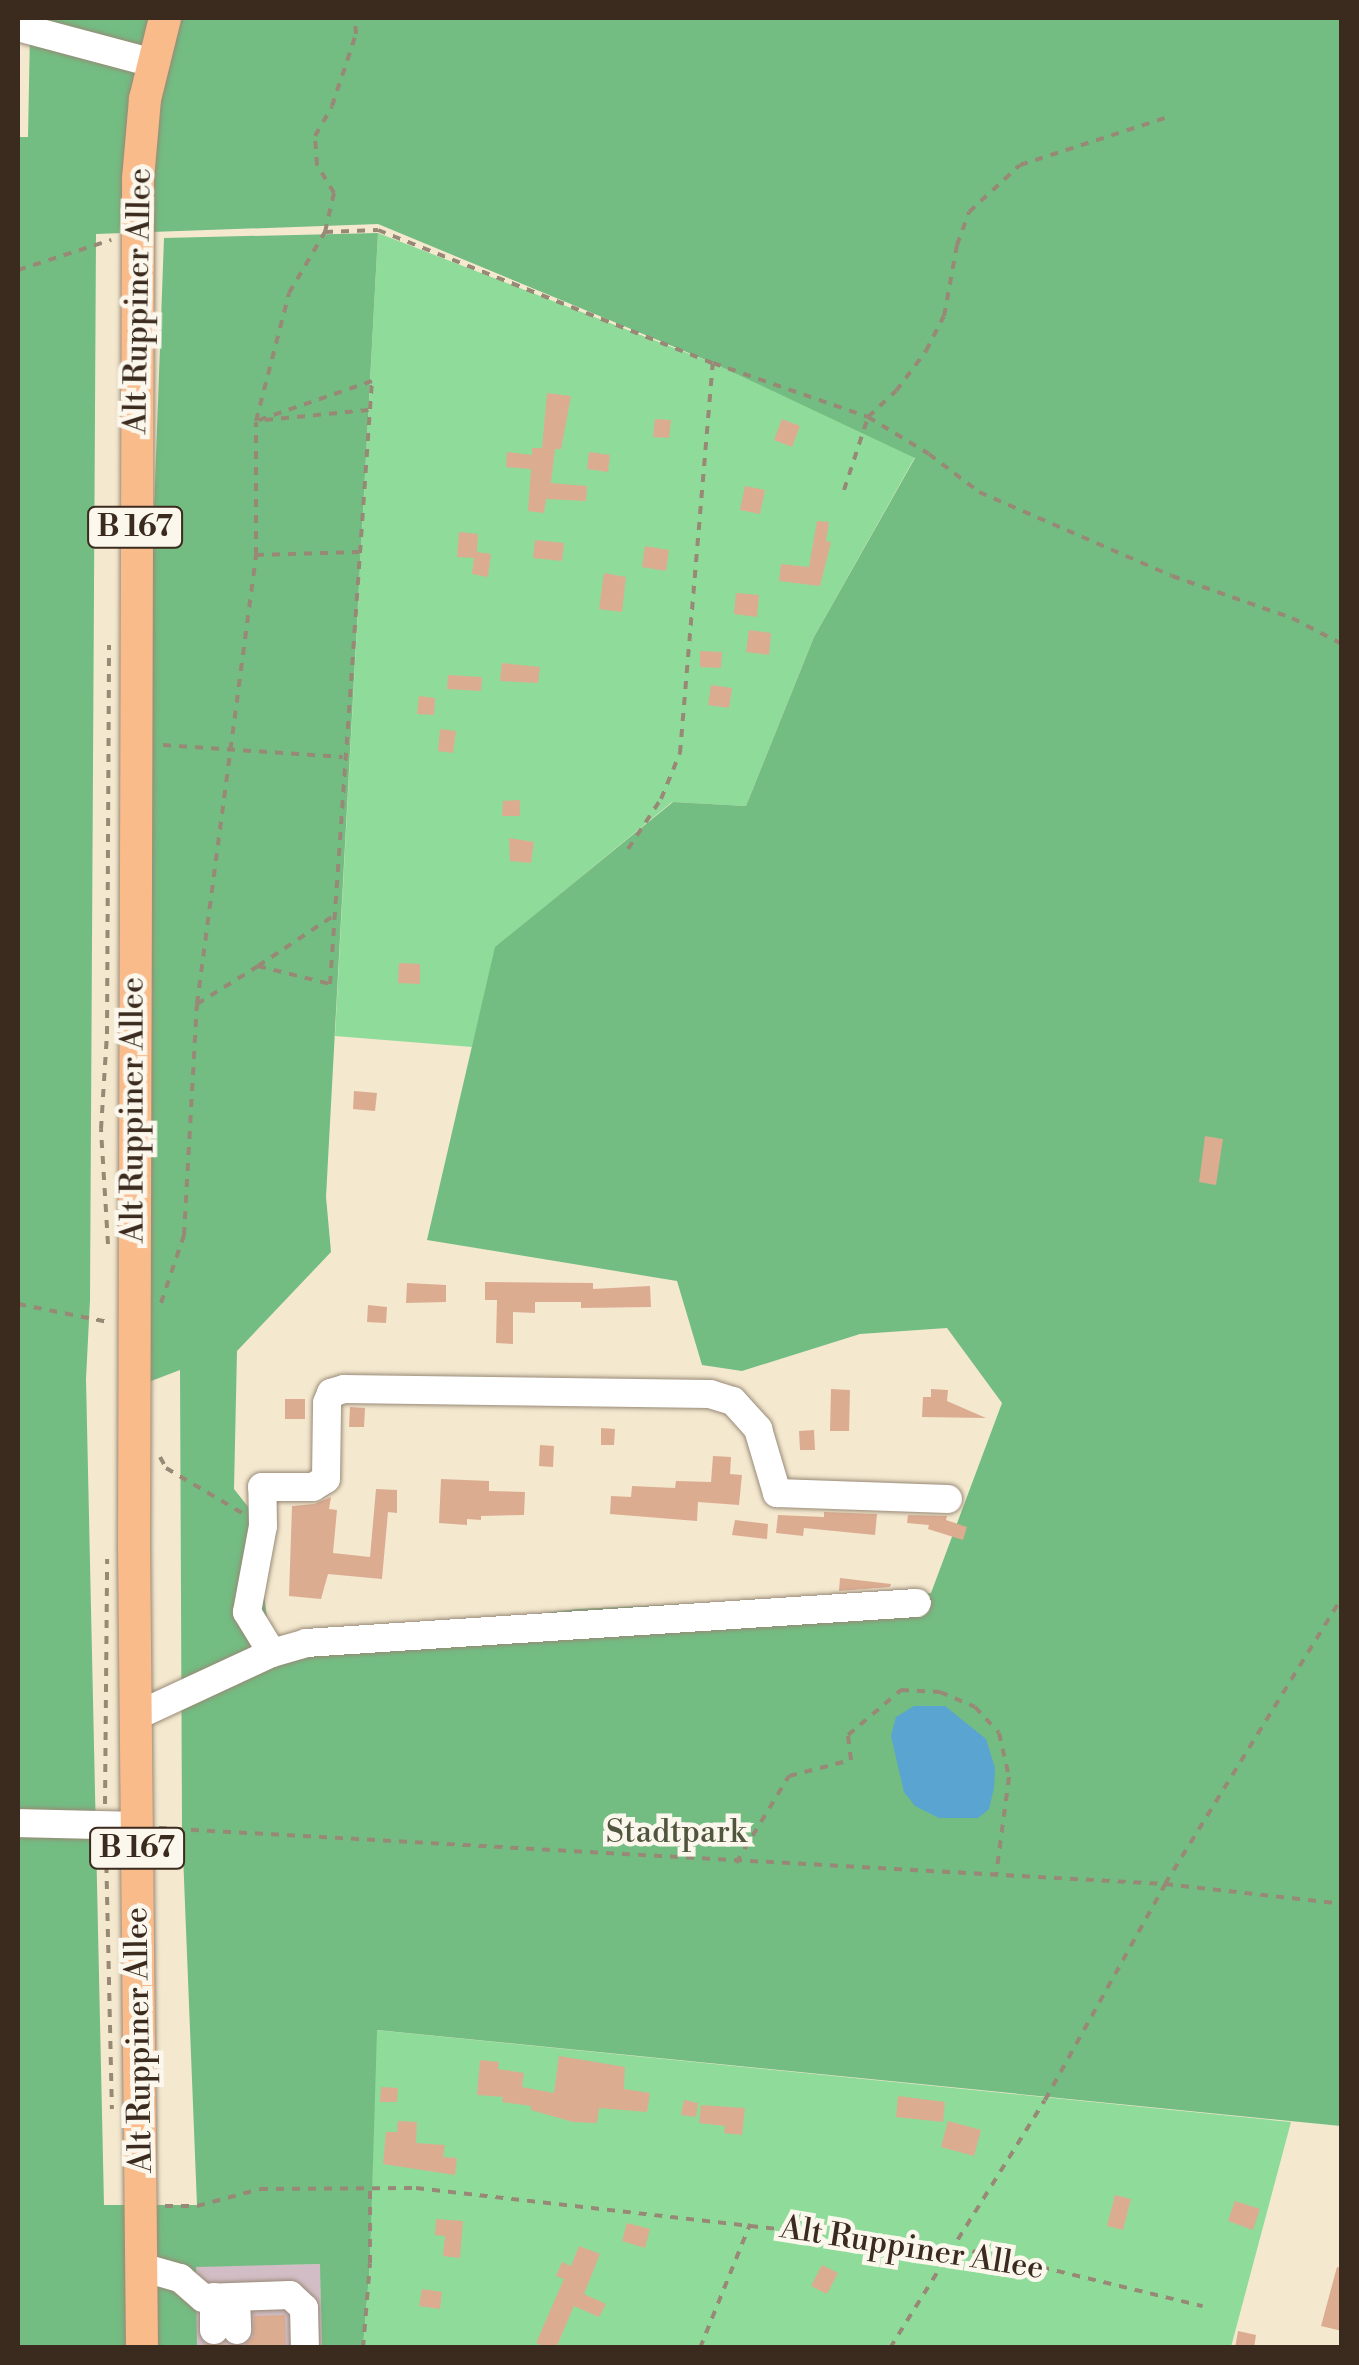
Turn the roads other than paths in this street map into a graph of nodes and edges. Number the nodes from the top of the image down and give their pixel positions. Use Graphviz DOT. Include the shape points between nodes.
graph roads {
  1 [pos="165,18"];
  2 [pos="18,27"];
  3 [pos="152,63"];
  4 [pos="948,1499"];
  5 [pos="917,1603"];
  6 [pos="272,1653"];
  7 [pos="136,1716"];
  8 [pos="18,1823"];
  9 [pos="137,1826"];
  10 [pos="142,2268"];
  11 [pos="225,2297"];
  12 [pos="225,2330"];
  13 [pos="142,2348"];
  14 [pos="305,2348"];
  1 -- 3 [label="main road, Alt Ruppiner Allee / B 167"];
  2 -- 3 [label="street"];
  3 -- 7 [label="main road, Alt Ruppiner Allee / B 167" via="138,179"];
  4 -- 6 [label="street" via="777,1493 758,1429 733,1400 710,1394 331,1393 326,1479 312,1487 262,1486 263,1526 247,1612"];
  5 -- 6 [label="street" via="306,1644"];
  6 -- 7 [label="street"];
  7 -- 9 [label="main road, Alt Ruppiner Allee / B 167"];
  8 -- 9 [label="street"];
  9 -- 10 [label="main road, Alt Ruppiner Allee / B 167"];
  10 -- 11 [label="street" via="180,2278 203,2298"];
  10 -- 13 [label="main road, Alt Ruppiner Allee / B 167"];
  11 -- 12 [label="street"];
  11 -- 14 [label="street" via="298,2300"];
}
